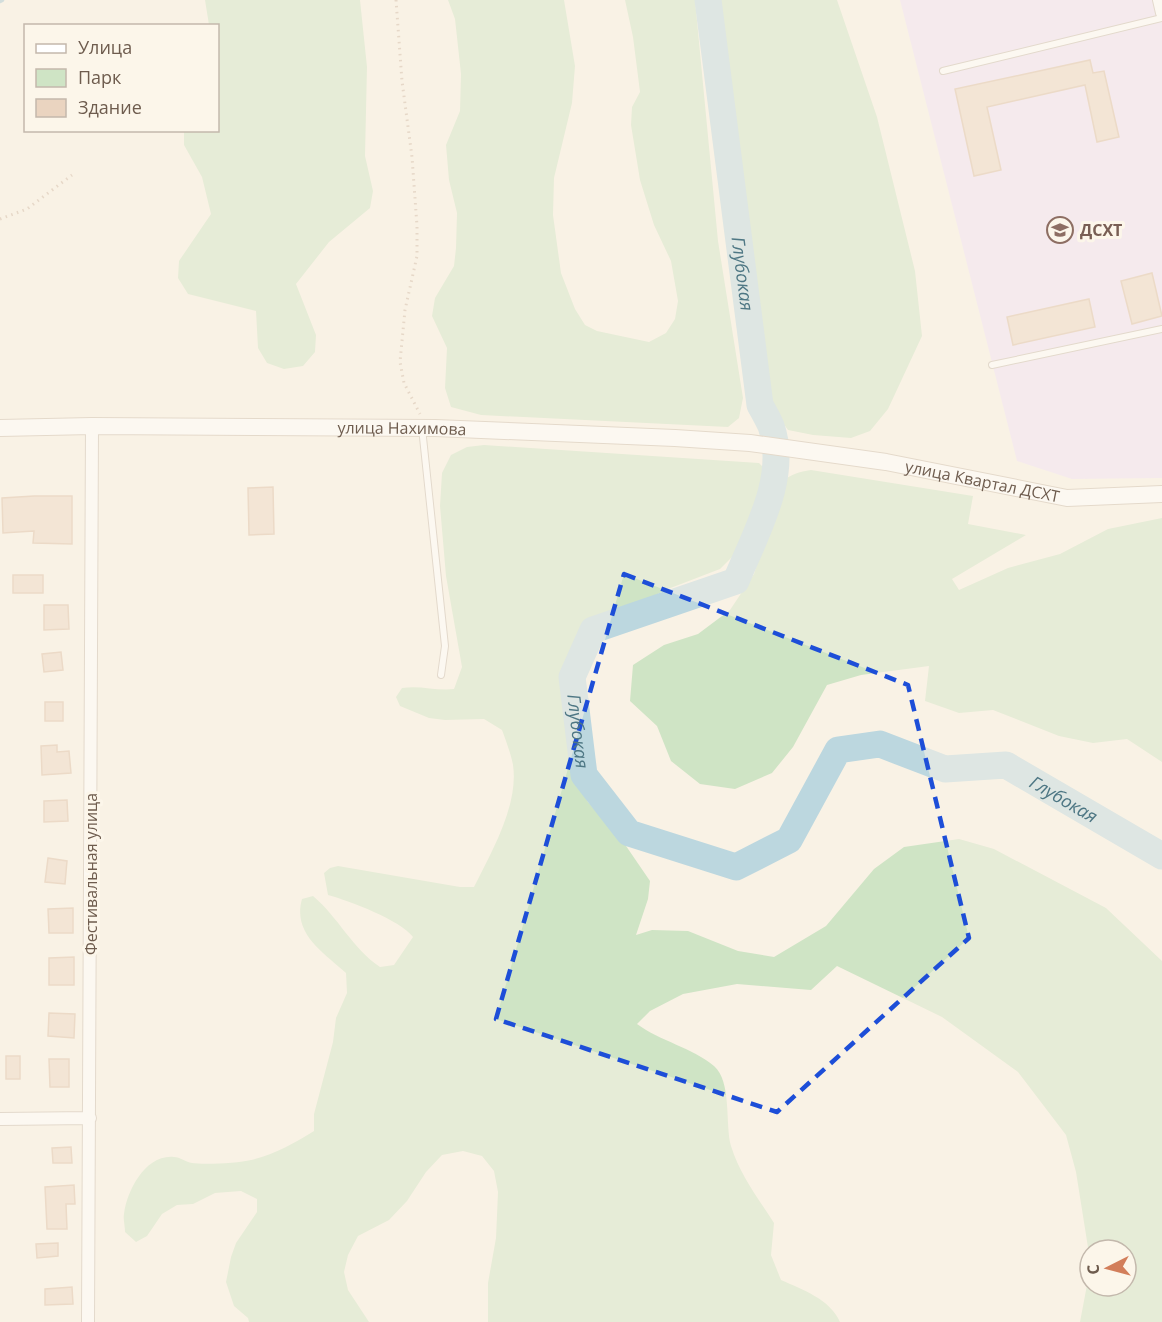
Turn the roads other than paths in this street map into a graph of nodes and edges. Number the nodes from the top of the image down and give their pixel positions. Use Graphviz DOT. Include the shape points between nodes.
graph roads {
  1 [pos="1159,0"];
  2 [pos="1162,13"];
  3 [pos="1162,18"];
  4 [pos="943,71"];
  5 [pos="1162,329"];
  6 [pos="992,365"];
  7 [pos="92,426"];
  8 [pos="0,428"];
  9 [pos="422,428"];
  10 [pos="802,450"];
  11 [pos="1162,494"];
  12 [pos="441,675"];
  13 [pos="90,1118"];
  14 [pos="0,1119"];
  15 [pos="88,1322"];
  1 -- 2 [label="street"];
  3 -- 4 [label="lane"];
  5 -- 6 [label="lane"];
  7 -- 8 [label="street, улица Нахимова"];
  7 -- 9 [label="street, улица Нахимова"];
  7 -- 13 [label="street, Фестивальная улица"];
  9 -- 10 [label="street, улица Нахимова" via="675,438"];
  9 -- 12 [label="lane" via="444,636"];
  10 -- 11 [label="street, улица Квартал ДСХТ" via="886,462 1067,498"];
  13 -- 14 [label="street"];
  13 -- 15 [label="street, Фестивальная улица"];
}
